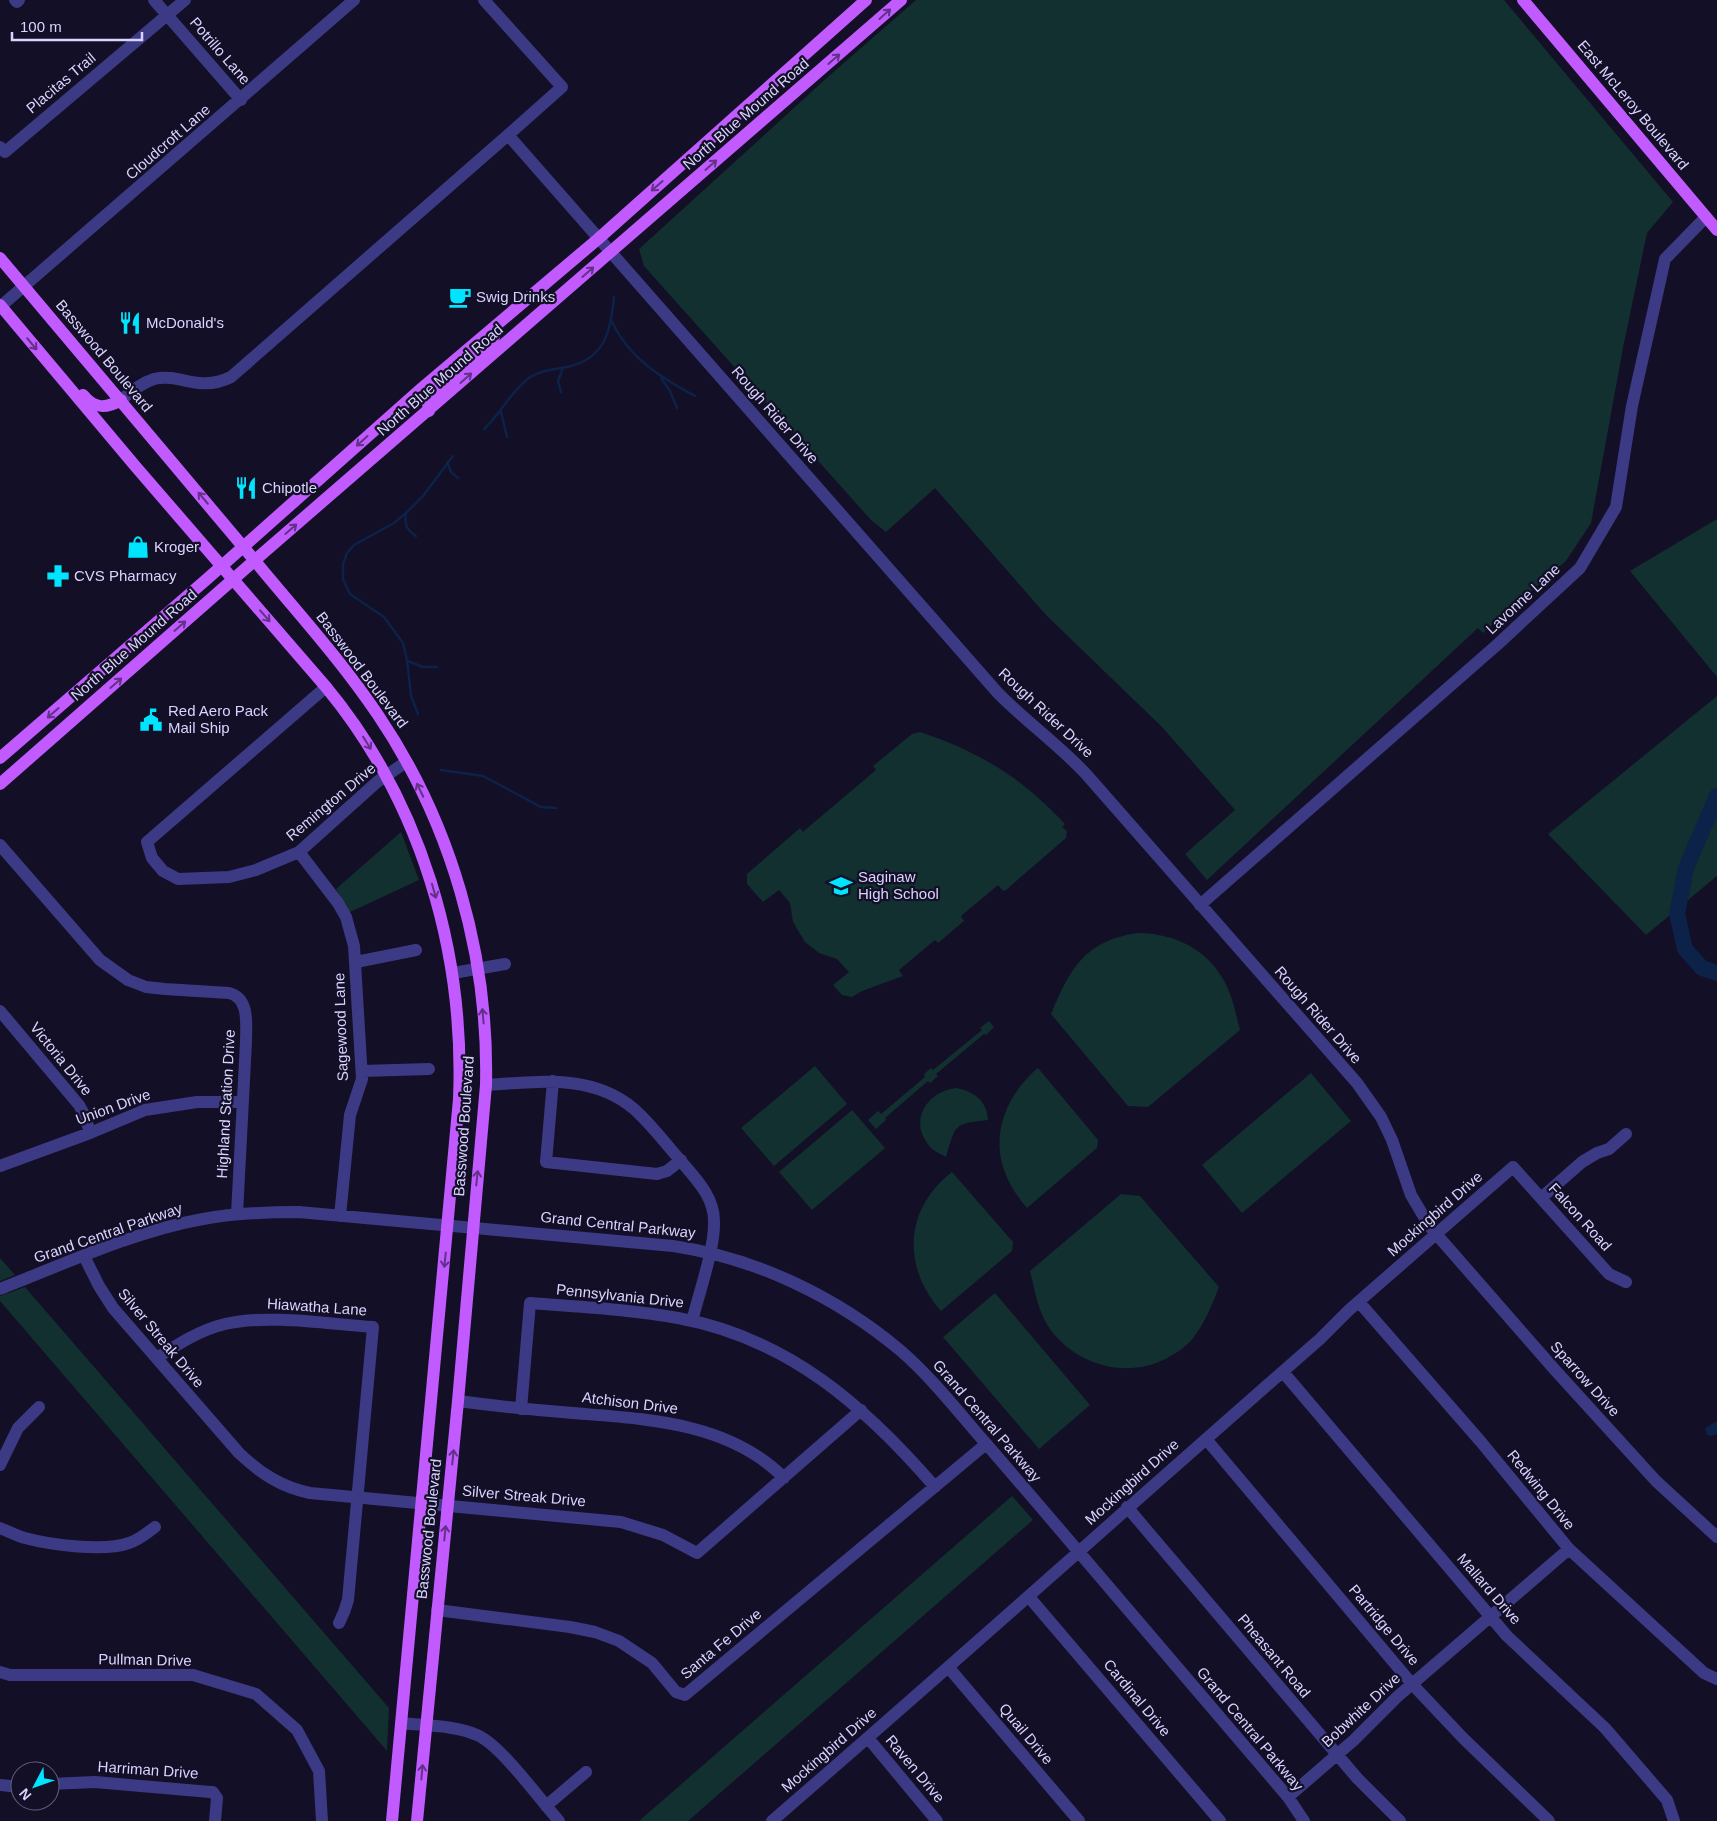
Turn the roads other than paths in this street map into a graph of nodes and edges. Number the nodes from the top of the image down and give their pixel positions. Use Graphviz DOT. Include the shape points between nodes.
graph roads {
  1 [pos="154,0"];
  2 [pos="184,0"];
  3 [pos="354,0"];
  4 [pos="484,0"];
  5 [pos="866,0"];
  6 [pos="901,0"];
  7 [pos="1523,0"];
  8 [pos="167,15"];
  9 [pos="241,100"];
  10 [pos="508,135"];
  11 [pos="2,150"];
  12 [pos="1706,217"];
  13 [pos="1717,230"];
  14 [pos="598,239"];
  15 [pos="611,252"];
  16 [pos="0,258"];
  17 [pos="24,287"];
  18 [pos="1,306"];
  19 [pos="503,320"];
  20 [pos="68,386"];
  21 [pos="121,400"];
  22 [pos="429,411"];
  23 [pos="243,547"];
  24 [pos="254,561"];
  25 [pos="222,566"];
  26 [pos="233,580"];
  27 [pos="326,687"];
  28 [pos="0,758"];
  29 [pos="406,762"];
  30 [pos="386,776"];
  31 [pos="0,784"];
  32 [pos="0,845"];
  33 [pos="299,852"];
  34 [pos="1200,905"];
  35 [pos="416,950"];
  36 [pos="356,962"];
  37 [pos="505,964"];
  38 [pos="478,969"];
  39 [pos="453,973"];
  40 [pos="0,1011"];
  41 [pos="429,1069"];
  42 [pos="362,1071"];
  43 [pos="554,1081"];
  44 [pos="486,1085"];
  45 [pos="242,1102"];
  46 [pos="90,1132"];
  47 [pos="1626,1134"];
  48 [pos="681,1160"];
  49 [pos="0,1166"];
  50 [pos="1513,1167"];
  51 [pos="1541,1198"];
  52 [pos="237,1214"];
  53 [pos="340,1216"];
  54 [pos="449,1225"];
  55 [pos="472,1227"];
  56 [pos="1436,1234"];
  57 [pos="710,1253"];
  58 [pos="84,1256"];
  59 [pos="1626,1282"];
  60 [pos="0,1289"];
  61 [pos="1359,1302"];
  62 [pos="692,1321"];
  63 [pos="157,1358"];
  64 [pos="1283,1372"];
  65 [pos="458,1401"];
  66 [pos="39,1407"];
  67 [pos="521,1409"];
  68 [pos="861,1410"];
  69 [pos="1206,1439"];
  70 [pos="986,1444"];
  71 [pos="0,1465"];
  72 [pos="784,1478"];
  73 [pos="935,1487"];
  74 [pos="356,1497"];
  75 [pos="422,1503"];
  76 [pos="448,1506"];
  77 [pos="1127,1507"];
  78 [pos="155,1527"];
  79 [pos="0,1528"];
  80 [pos="1717,1537"];
  81 [pos="1569,1549"];
  82 [pos="1079,1552"];
  83 [pos="1029,1597"];
  84 [pos="437,1610"];
  85 [pos="1490,1617"];
  86 [pos="338,1624"];
  87 [pos="949,1668"];
  88 [pos="0,1672"];
  89 [pos="1717,1679"];
  90 [pos="1412,1684"];
  91 [pos="401,1723"];
  92 [pos="426,1726"];
  93 [pos="868,1738"];
  94 [pos="1337,1756"];
  95 [pos="586,1772"];
  96 [pos="60,1784"];
  97 [pos="1288,1797"];
  98 [pos="546,1806"];
  99 [pos="215,1821"];
  100 [pos="322,1821"];
  101 [pos="392,1821"];
  102 [pos="417,1821"];
  103 [pos="558,1821"];
  104 [pos="772,1821"];
  105 [pos="937,1821"];
  106 [pos="1079,1821"];
  107 [pos="1220,1821"];
  108 [pos="1304,1821"];
  109 [pos="1400,1821"];
  110 [pos="1549,1821"];
  111 [pos="1674,1821"];
  1 -- 8 [label="street, Potrillo Lane"];
  2 -- 8 [label="street, Placitas Trail"];
  3 -- 9 [label="street, Cloudcroft Lane"];
  4 -- 10 [label="street" via="562,87"];
  5 -- 14 [label="main road, North Blue Mound Road, one-way"];
  15 -- 6 [label="main road, North Blue Mound Road, one-way"];
  7 -- 12 [label="main road, East McLeroy Boulevard"];
  8 -- 9 [label="street, Potrillo Lane"];
  8 -- 11 [label="street, Placitas Trail"];
  9 -- 17 [label="street, Cloudcroft Lane"];
  10 -- 14 [label="street, Rough Rider Drive"];
  10 -- 21 [label="street" via="231,377 208,384 168,378 153,380"];
  12 -- 13 [label="main road, East McLeroy Boulevard"];
  12 -- 34 [label="street, Lavonne Lane" via="1665,259 1632,406 1616,507 1580,568"];
  14 -- 15 [label="street, Rough Rider Drive"];
  14 -- 19 [label="main road, North Blue Mound Road"];
  22 -- 15 [label="main road, North Blue Mound Road, one-way"];
  15 -- 34 [label="street, Rough Rider Drive" via="997,692 1086,774"];
  16 -- 17 [label="main road, Basswood Boulevard"];
  17 -- 18 [label="street, Cloudcroft Lane"];
  17 -- 21 [label="main road, Basswood Boulevard"];
  18 -- 20 [label="main road, Basswood Boulevard, one-way"];
  19 -- 22 [label="main road" via="497,334 430,394"];
  19 -- 23 [label="main road, North Blue Mound Road, one-way"];
  20 -- 21 [label="main road" via="98,406 108,407"];
  20 -- 25 [label="main road, Basswood Boulevard"];
  23 -- 21 [label="main road, Basswood Boulevard, one-way"];
  24 -- 22 [label="main road, North Blue Mound Road, one-way"];
  23 -- 24 [label="main road, Basswood Boulevard"];
  23 -- 25 [label="main road, North Blue Mound Road"];
  24 -- 26 [label="main road, North Blue Mound Road"];
  24 -- 29 [label="main road, Basswood Boulevard" via="343,667 380,717"];
  25 -- 26 [label="main road, Basswood Boulevard"];
  25 -- 28 [label="main road, North Blue Mound Road, one-way"];
  26 -- 27 [label="main road, Basswood Boulevard, one-way"];
  31 -- 26 [label="main road, North Blue Mound Road, one-way"];
  27 -- 30 [label="main road, Basswood Boulevard, one-way" via="353,722"];
  27 -- 33 [label="street, Remington Drive" via="147,842 152,858 163,871 178,879 229,877 276,863"];
  29 -- 30 [label="street, Remington Drive"];
  38 -- 29 [label="main road, Basswood Boulevard, one-way" via="452,863"];
  30 -- 33 [label="street, Remington Drive"];
  30 -- 39 [label="main road, Basswood Boulevard, one-way" via="430,879"];
  32 -- 45 [label="street, Highland Station Drive" via="100,960 128,980 146,987 229,993 239,997 246,1018"];
  33 -- 36 [label="street, Sagewood Lane" via="346,917"];
  34 -- 56 [label="street, Rough Rider Drive" via="1374,1106 1392,1140 1411,1195"];
  35 -- 36 [label="street"];
  36 -- 42 [label="street, Sagewood Lane"];
  37 -- 38 [label="street"];
  38 -- 39 [label="street"];
  44 -- 38 [label="main road, Basswood Boulevard, one-way" via="485,1032"];
  39 -- 54 [label="main road, Basswood Boulevard" via="460,1072"];
  40 -- 46 [label="street, Victoria Drive" via="79,1105"];
  41 -- 42 [label="street"];
  42 -- 53 [label="street, Sagewood Lane" via="350,1115"];
  43 -- 44 [label="street"];
  43 -- 48 [label="street" via="590,1086 623,1101"];
  43 -- 48 [label="street" via="546,1162 657,1174"];
  55 -- 44 [label="main road, Basswood Boulevard, one-way"];
  45 -- 46 [label="street, Union Drive" via="197,1102 145,1110"];
  45 -- 52 [label="street, Highland Station Drive"];
  46 -- 49 [label="street, Union Drive"];
  47 -- 51 [label="street" via="1609,1149 1582,1162"];
  48 -- 57 [label="street" via="711,1203 714,1222"];
  50 -- 51 [label="street, Falcon Road"];
  50 -- 56 [label="street, Mockingbird Drive"];
  51 -- 59 [label="street, Falcon Road" via="1609,1274"];
  52 -- 53 [label="street, Grand Central Parkway" via="298,1212"];
  52 -- 58 [label="street, Grand Central Parkway" via="182,1224"];
  53 -- 54 [label="street, Grand Central Parkway"];
  54 -- 55 [label="street, Grand Central Parkway"];
  54 -- 75 [label="main road, Basswood Boulevard, one-way"];
  55 -- 57 [label="street, Grand Central Parkway" via="651,1243"];
  55 -- 65 [label="main road, Basswood Boulevard"];
  56 -- 61 [label="street, Mockingbird Drive"];
  56 -- 80 [label="street, Sparrow Drive" via="1656,1481"];
  57 -- 62 [label="street"];
  57 -- 70 [label="street, Grand Central Parkway" via="759,1268 796,1284 874,1329 925,1373"];
  58 -- 60 [label="street, Grand Central Parkway"];
  58 -- 63 [label="street, Silver Streak Drive" via="105,1297"];
  61 -- 64 [label="street, Mockingbird Drive"];
  61 -- 81 [label="street, Redwing Drive"];
  62 -- 67 [label="street, Pennsylvania Drive" via="647,1313 530,1303"];
  62 -- 68 [label="street, Pennsylvania Drive" via="773,1350 822,1379"];
  63 -- 74 [label="street, Silver Streak Drive" via="259,1472 300,1491"];
  63 -- 74 [label="street, Hiawatha Lane" via="199,1333 240,1321 373,1327"];
  64 -- 69 [label="street, Mockingbird Drive"];
  64 -- 85 [label="street, Mallard Drive"];
  65 -- 67 [label="street, Atchison Drive"];
  76 -- 65 [label="main road, Basswood Boulevard, one-way"];
  66 -- 71 [label="street" via="18,1428"];
  67 -- 72 [label="street, Atchison Drive" via="658,1421 692,1428 740,1446"];
  68 -- 72 [label="street, Silver Streak Drive"];
  68 -- 73 [label="street, Pennsylvania Drive"];
  69 -- 77 [label="street, Mockingbird Drive"];
  69 -- 90 [label="street, Partridge Drive"];
  70 -- 73 [label="street, Santa Fe Drive"];
  70 -- 82 [label="street, Grand Central Parkway"];
  72 -- 76 [label="street, Silver Streak Drive" via="697,1553 663,1535 620,1522"];
  73 -- 84 [label="street, Santa Fe Drive" via="685,1694 676,1692 652,1663 619,1641 595,1632"];
  74 -- 75 [label="street, Silver Streak Drive"];
  74 -- 86 [label="street" via="348,1600"];
  75 -- 76 [label="street, Silver Streak Drive"];
  75 -- 91 [label="main road, Basswood Boulevard"];
  84 -- 76 [label="main road, Basswood Boulevard, one-way"];
  77 -- 82 [label="street, Mockingbird Drive"];
  77 -- 94 [label="street, Pheasant Road"];
  78 -- 79 [label="street" via="129,1544 106,1547 44,1542"];
  81 -- 85 [label="street, Bobwhite Drive"];
  81 -- 89 [label="street, Redwing Drive" via="1704,1672"];
  82 -- 83 [label="street, Mockingbird Drive"];
  82 -- 97 [label="street, Grand Central Parkway"];
  83 -- 87 [label="street, Mockingbird Drive"];
  83 -- 107 [label="street, Cardinal Drive"];
  84 -- 92 [label="main road, Basswood Boulevard"];
  85 -- 90 [label="street, Bobwhite Drive"];
  85 -- 111 [label="street, Mallard Drive" via="1524,1654 1605,1728 1667,1800"];
  87 -- 93 [label="street, Mockingbird Drive"];
  87 -- 106 [label="street, Quail Drive"];
  88 -- 100 [label="street, Pullman Drive" via="10,1675 192,1675 256,1694 297,1730 319,1771"];
  90 -- 94 [label="street, Bobwhite Drive"];
  90 -- 110 [label="street, Partridge Drive"];
  91 -- 92 [label="street"];
  91 -- 101 [label="main road, Basswood Boulevard"];
  92 -- 98 [label="street" via="466,1731 485,1739"];
  102 -- 92 [label="main road, Basswood Boulevard, one-way"];
  93 -- 104 [label="street, Mockingbird Drive"];
  93 -- 105 [label="street, Raven Drive"];
  94 -- 97 [label="street, Bobwhite Drive"];
  94 -- 109 [label="street, Pheasant Road"];
  95 -- 98 [label="street"];
  96 -- 99 [label="street, Harriman Drive" via="121,1783 213,1792 217,1798"];
  97 -- 108 [label="street, Grand Central Parkway"];
  98 -- 103 [label="street"];
}
